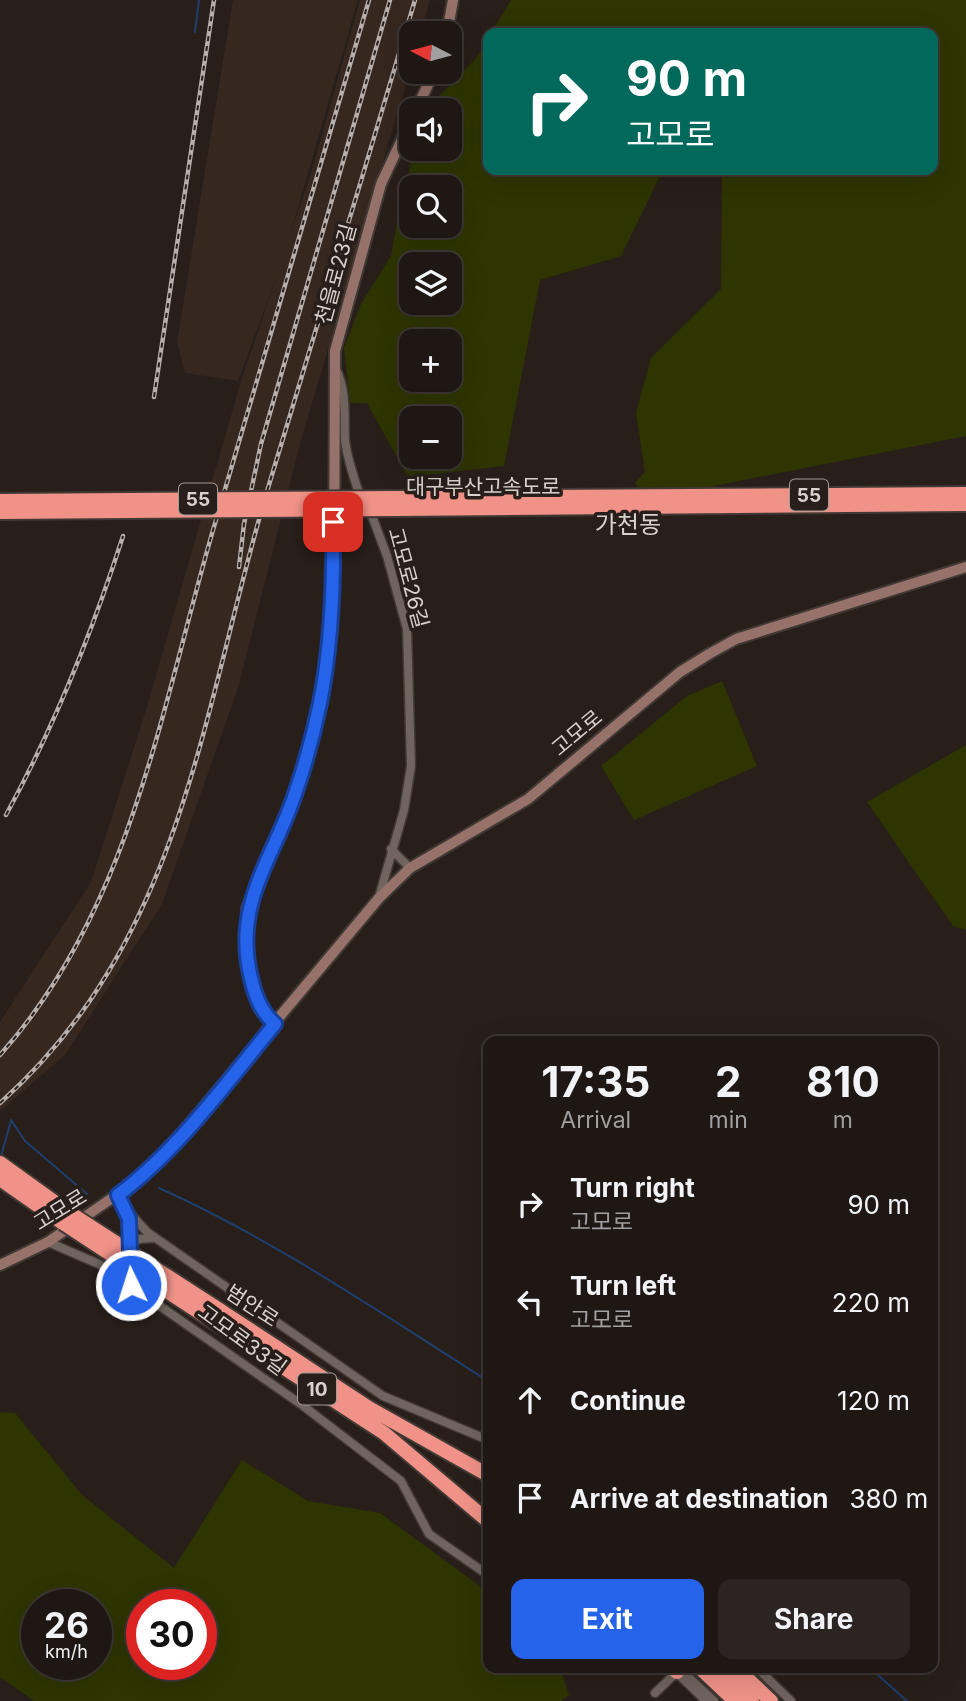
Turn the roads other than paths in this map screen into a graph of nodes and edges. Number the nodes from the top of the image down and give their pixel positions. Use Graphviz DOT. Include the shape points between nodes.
graph roads {
  1 [pos="453,0"];
  2 [pos="449,21"];
  3 [pos="399,146"];
  4 [pos="334,366"];
  5 [pos="966,494"];
  6 [pos="0,501"];
  7 [pos="653,501"];
  8 [pos="395,503"];
  9 [pos="966,504"];
  10 [pos="0,512"];
  11 [pos="966,567"];
  12 [pos="391,849"];
  13 [pos="410,869"];
  14 [pos="379,898"];
  15 [pos="275,1024"];
  16 [pos="0,1163"];
  17 [pos="0,1179"];
  18 [pos="118,1195"];
  19 [pos="127,1210"];
  20 [pos="157,1239"];
  21 [pos="48,1242"];
  22 [pos="129,1245"];
  23 [pos="0,1265"];
  24 [pos="131,1285"];
  25 [pos="218,1317"];
  26 [pos="483,1438"];
  27 [pos="483,1472"];
  28 [pos="483,1517"];
  29 [pos="483,1572"];
  30 [pos="671,1673"];
  31 [pos="678,1673"];
  32 [pos="687,1673"];
  33 [pos="705,1673"];
  34 [pos="723,1673"];
  35 [pos="741,1673"];
  36 [pos="762,1673"];
  37 [pos="656,1693"];
  38 [pos="706,1701"];
  39 [pos="714,1701"];
  40 [pos="735,1701"];
  41 [pos="752,1701"];
  42 [pos="771,1701"];
  43 [pos="791,1701"];
  1 -- 2 [label="main road"];
  3 -- 4 [label="main road, 천을로23길" via="381,184"];
  4 -- 12 [label="street, 고모로26길" via="341,379 345,443 356,485 383,544 407,629 411,766 404,810"];
  4 -- 15 [label="main road, 천을로23길" via="334,579 320,704 296,792 247,908 247,962 255,993"];
  5 -- 7 [label="highway, 대구부산고속도로 / 55"];
  6 -- 8 [label="highway, 대구부산고속도로 / 55, bridge"];
  7 -- 8 [label="highway, 대구부산고속도로 / 55"];
  7 -- 9 [label="highway, 대구부산고속도로 / 55"];
  8 -- 10 [label="highway, 대구부산고속도로 / 55, bridge"];
  11 -- 13 [label="main road, 고모로" via="736,639 680,672 528,799"];
  12 -- 13 [label="street"];
  12 -- 14 [label="street, 고모로26길"];
  13 -- 14 [label="main road, 고모로"];
  14 -- 15 [label="main road, 고모로"];
  15 -- 18 [label="main road, 고모로" via="183,1132"];
  16 -- 25 [label="highway, 범안로 / 10, bridge"];
  17 -- 25 [label="highway, 범안로 / 10, bridge"];
  18 -- 19 [label="street"];
  18 -- 21 [label="main road, 고모로"];
  19 -- 20 [label="street"];
  19 -- 22 [label="street"];
  20 -- 22 [label="street" via="139,1239"];
  20 -- 26 [label="street" via="383,1396"];
  21 -- 23 [label="main road, 고모로"];
  21 -- 24 [label="street, 고모로33길" via="90,1259"];
  22 -- 24 [label="street"];
  24 -- 29 [label="street, 고모로33길" via="401,1481 429,1534"];
  25 -- 27 [label="highway, 범안로 / 10"];
  25 -- 28 [label="highway, 10" via="384,1433"];
  30 -- 37 [label="street"];
  31 -- 38 [label="street"];
  32 -- 39 [label="street"];
  33 -- 40 [label="highway"];
  34 -- 41 [label="highway"];
  35 -- 42 [label="highway"];
  36 -- 43 [label="street"];
}
